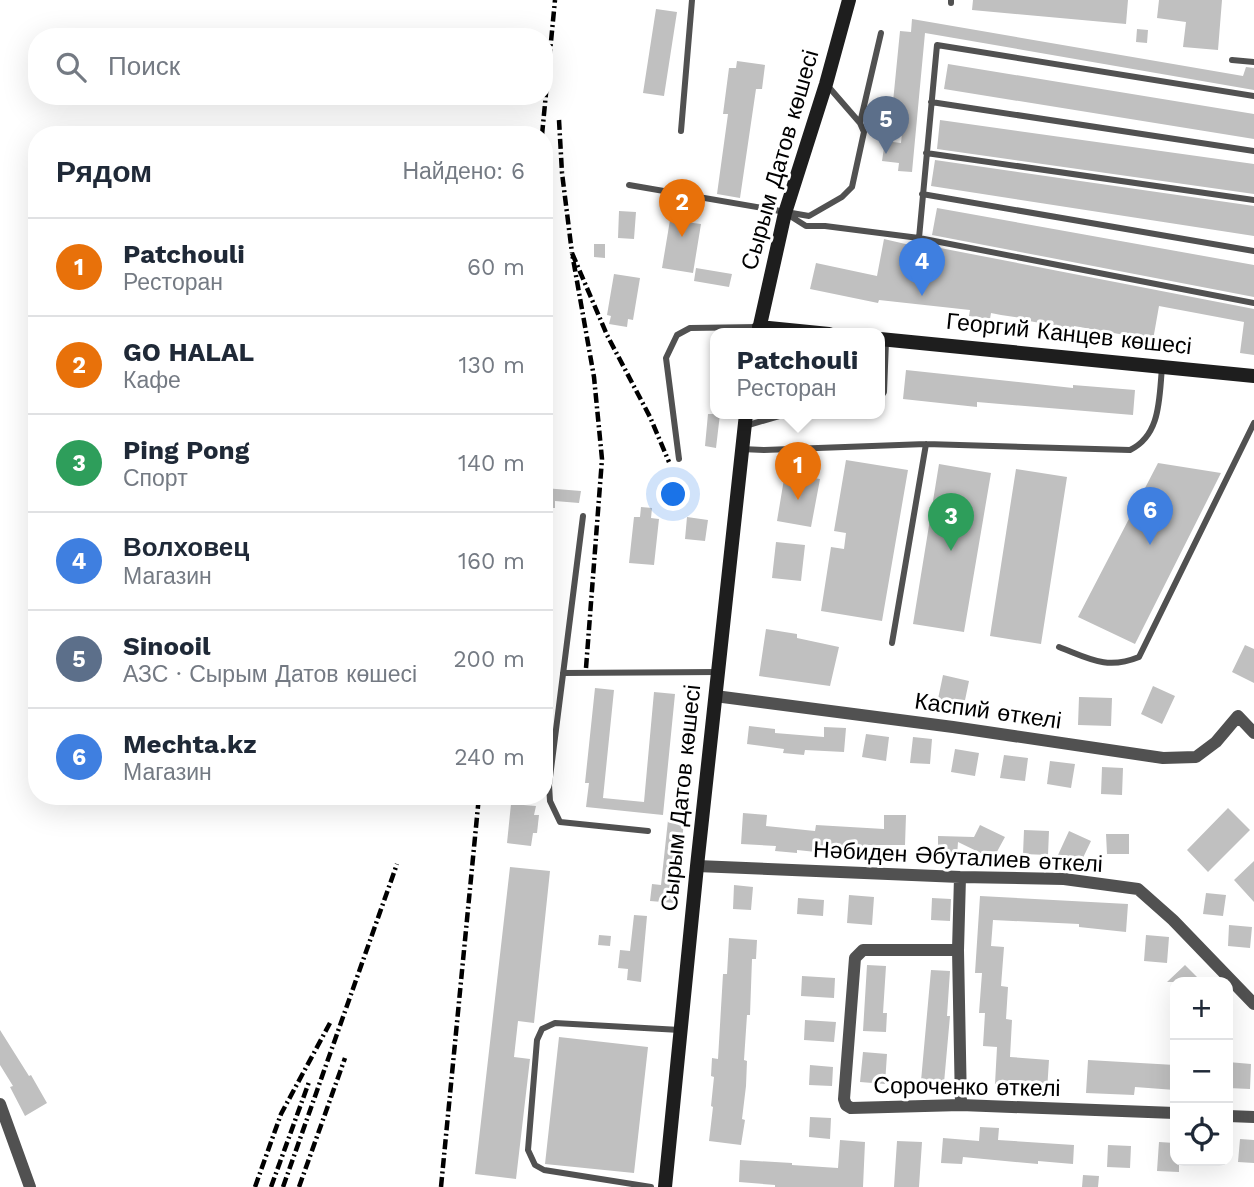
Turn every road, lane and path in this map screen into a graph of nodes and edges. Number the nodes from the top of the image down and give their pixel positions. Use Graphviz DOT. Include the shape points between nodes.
graph roads {
  1 [pos="692,0"];
  2 [pos="849,0"];
  3 [pos="881,33"];
  4 [pos="1231,60"];
  5 [pos="1254,62"];
  6 [pos="826,84"];
  7 [pos="1254,96"];
  8 [pos="931,102"];
  9 [pos="860,123"];
  10 [pos="681,131"];
  11 [pos="1254,151"];
  12 [pos="926,153"];
  13 [pos="629,185"];
  14 [pos="922,194"];
  15 [pos="1254,200"];
  16 [pos="785,212"];
  17 [pos="919,238"];
  18 [pos="1254,251"];
  19 [pos="1254,303"];
  20 [pos="758,328"];
  21 [pos="710,329"];
  22 [pos="885,339"];
  23 [pos="1162,366"];
  24 [pos="1254,376"];
  25 [pos="746,420"];
  26 [pos="1254,423"];
  27 [pos="926,444"];
  28 [pos="741,449"];
  29 [pos="680,459"];
  30 [pos="583,516"];
  31 [pos="892,643"];
  32 [pos="1059,647"];
  33 [pos="718,672"];
  34 [pos="564,673"];
  35 [pos="715,696"];
  36 [pos="1254,733"];
  37 [pos="553,755"];
  38 [pos="552,805"];
  39 [pos="648,831"];
  40 [pos="697,866"];
  41 [pos="960,877"];
  42 [pos="958,950"];
  43 [pos="1254,1004"];
  44 [pos="680,1030"];
  45 [pos="0,1104"];
  46 [pos="961,1105"];
  47 [pos="1170,1114"];
  48 [pos="1233,1116"];
  49 [pos="1254,1117"];
  50 [pos="30,1187"];
  51 [pos="651,1187"];
  52 [pos="665,1187"];
  1 -- 10 [label="lane"];
  2 -- 6 [label="main road, Сырым Датов көшесі"];
  3 -- 9 [label="lane"];
  4 -- 5 [label="lane"];
  6 -- 9 [label="lane"];
  6 -- 16 [label="main road, Сырым Датов көшесі"];
  7 -- 8 [label="lane" via="937,45"];
  8 -- 11 [label="lane"];
  8 -- 12 [label="lane"];
  9 -- 16 [label="lane" via="864,132 852,187 809,216"];
  12 -- 14 [label="lane"];
  12 -- 15 [label="lane"];
  13 -- 16 [label="lane"];
  14 -- 17 [label="lane"];
  14 -- 18 [label="lane"];
  16 -- 17 [label="lane" via="806,226"];
  16 -- 20 [label="main road, Сырым Датов көшесі"];
  17 -- 19 [label="lane"];
  21 -- 29 [label="lane" via="690,328 677,335 666,358"];
  22 -- 23 [label="main road, Георгий Канцев көшесі"];
  23 -- 24 [label="main road, Георгий Канцев көшесі"];
  23 -- 27 [label="lane" via="1155,424 1150,435 1130,450"];
  25 -- 28 [label="main road, Сырым Датов көшесі"];
  26 -- 32 [label="lane" via="1139,657 1121,664 1102,663"];
  27 -- 28 [label="lane"];
  27 -- 31 [label="lane"];
  28 -- 33 [label="main road, Сырым Датов көшесі"];
  30 -- 34 [label="lane"];
  33 -- 34 [label="lane"];
  33 -- 35 [label="main road, Сырым Датов көшесі"];
  34 -- 37 [label="lane"];
  35 -- 36 [label="street, Каспий өткелі" via="1163,758 1196,757 1238,716"];
  35 -- 40 [label="main road, Сырым Датов көшесі"];
  38 -- 39 [label="lane" via="560,822"];
  40 -- 41 [label="street, Нәбиден Әбуталиев өткелі"];
  40 -- 44 [label="main road, Сырым Датов көшесі"];
  41 -- 42 [label="street"];
  41 -- 43 [label="street, Нәбиден Әбуталиев өткелі" via="1064,879 1138,889"];
  42 -- 46 [label="street"];
  42 -- 46 [label="street, Сороченко өткелі" via="858,953 844,1099 851,1108"];
  44 -- 51 [label="lane" via="555,1023 542,1029 537,1040 528,1150 535,1165"];
  44 -- 52 [label="main road, Сырым Датов көшесі"];
  45 -- 50 [label="street"];
  46 -- 47 [label="street, Сороченко өткелі"];
  48 -- 49 [label="street"];
}
